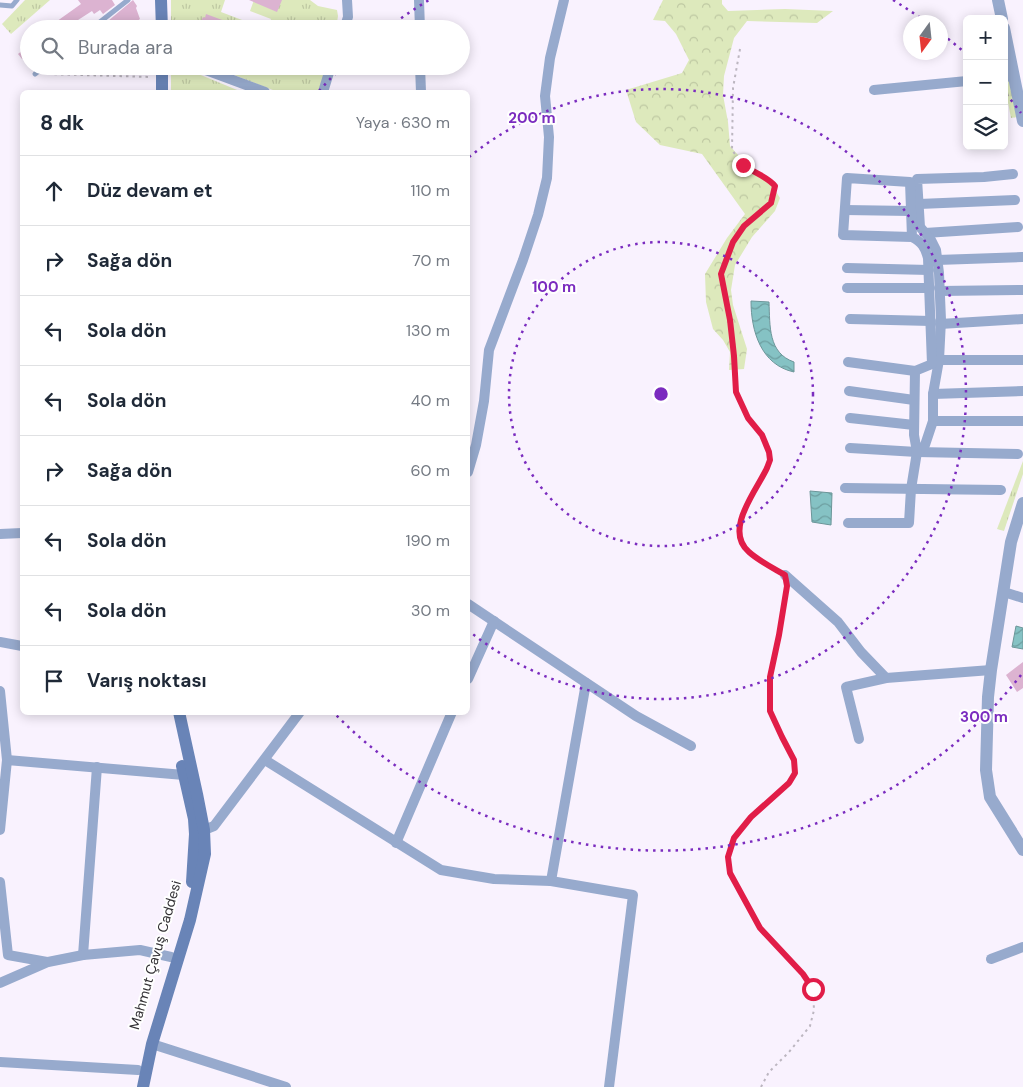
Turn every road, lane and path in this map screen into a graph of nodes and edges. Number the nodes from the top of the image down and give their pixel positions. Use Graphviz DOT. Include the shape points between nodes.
graph roads {
  1 [pos="17,0"];
  2 [pos="128,0"];
  3 [pos="155,0"];
  4 [pos="163,0"];
  5 [pos="347,0"];
  6 [pos="419,0"];
  7 [pos="564,0"];
  8 [pos="998,0"];
  9 [pos="0,5"];
  10 [pos="1001,15"];
  11 [pos="102,20"];
  12 [pos="155,20"];
  13 [pos="163,20"];
  14 [pos="347,20"];
  15 [pos="420,20"];
  16 [pos="740,49"];
  17 [pos="1007,60"];
  18 [pos="158,75"];
  19 [pos="159,75"];
  20 [pos="217,75"];
  21 [pos="328,75"];
  22 [pos="420,75"];
  23 [pos="1009,77"];
  24 [pos="963,81"];
  25 [pos="156,90"];
  26 [pos="162,90"];
  27 [pos="255,90"];
  28 [pos="324,90"];
  29 [pos="421,90"];
  30 [pos="874,90"];
  31 [pos="1023,121"];
  32 [pos="1013,174"];
  33 [pos="1015,200"];
  34 [pos="915,207"];
  35 [pos="845,210"];
  36 [pos="1018,227"];
  37 [pos="925,233"];
  38 [pos="912,237"];
  39 [pos="1022,257"];
  40 [pos="937,260"];
  41 [pos="847,268"];
  42 [pos="929,270"];
  43 [pos="847,288"];
  44 [pos="935,289"];
  45 [pos="1022,290"];
  46 [pos="850,319"];
  47 [pos="1023,319"];
  48 [pos="936,322"];
  49 [pos="939,360"];
  50 [pos="1023,360"];
  51 [pos="848,362"];
  52 [pos="915,371"];
  53 [pos="849,391"];
  54 [pos="1023,391"];
  55 [pos="933,394"];
  56 [pos="914,400"];
  57 [pos="850,418"];
  58 [pos="933,421"];
  59 [pos="1023,421"];
  60 [pos="914,425"];
  61 [pos="850,448"];
  62 [pos="917,452"];
  63 [pos="1018,454"];
  64 [pos="470,465"];
  65 [pos="845,488"];
  66 [pos="911,489"];
  67 [pos="1001,490"];
  68 [pos="1023,503"];
  69 [pos="848,523"];
  70 [pos="20,533"];
  71 [pos="0,534"];
  72 [pos="785,575"];
  73 [pos="1004,592"];
  74 [pos="1023,598"];
  75 [pos="470,605"];
  76 [pos="494,621"];
  77 [pos="0,642"];
  78 [pos="20,646"];
  79 [pos="991,670"];
  80 [pos="470,675"];
  81 [pos="886,678"];
  82 [pos="586,683"];
  83 [pos="0,691"];
  84 [pos="172,715"];
  85 [pos="180,715"];
  86 [pos="298,715"];
  87 [pos="451,715"];
  88 [pos="859,739"];
  89 [pos="691,746"];
  90 [pos="7,760"];
  91 [pos="265,760"];
  92 [pos="97,767"];
  93 [pos="184,775"];
  94 [pos="0,830"];
  95 [pos="199,832"];
  96 [pos="396,843"];
  97 [pos="1023,850"];
  98 [pos="552,881"];
  99 [pos="0,882"];
  100 [pos="1023,947"];
  101 [pos="83,955"];
  102 [pos="171,957"];
  103 [pos="991,959"];
  104 [pos="48,962"];
  105 [pos="0,983"];
  106 [pos="152,1044"];
  107 [pos="0,1062"];
  108 [pos="138,1070"];
  109 [pos="135,1087"];
  110 [pos="142,1087"];
  111 [pos="286,1087"];
  112 [pos="609,1087"];
  113 [pos="761,1087"];
  1 -- 9 [label="lane" via="12,6"];
  2 -- 11 [label="lane"];
  3 -- 12 [label="main road"];
  4 -- 13 [label="main road"];
  5 -- 14 [label="street"];
  6 -- 15 [label="street"];
  7 -- 64 [label="street" via="545,96 549,137 547,178 523,260 489,350 484,401"];
  8 -- 10 [label="street"];
  16 -- 72 [label="path" via="733,88 732,150 743,165 775,186 771,203 744,226 733,242 721,274 730,320 736,392 748,418 762,435 770,460 740,520 740,531 747,551"];
  17 -- 23 [label="street"];
  18 -- 25 [label="main road"];
  19 -- 26 [label="main road"];
  20 -- 27 [label="street"];
  21 -- 28 [label="street"];
  22 -- 29 [label="street"];
  23 -- 31 [label="street"];
  24 -- 30 [label="street"];
  32 -- 34 [label="street" via="917,179"];
  33 -- 34 [label="street"];
  34 -- 35 [label="street"];
  34 -- 35 [label="street" via="910,182 847,178"];
  34 -- 37 [label="street" via="920,227"];
  34 -- 38 [label="street"];
  35 -- 38 [label="street" via="843,235"];
  36 -- 37 [label="street"];
  37 -- 40 [label="street" via="936,250"];
  38 -- 42 [label="street" via="926,249"];
  39 -- 40 [label="street"];
  40 -- 44 [label="street"];
  41 -- 42 [label="street"];
  42 -- 44 [label="street"];
  43 -- 44 [label="street"];
  44 -- 45 [label="street"];
  44 -- 48 [label="street"];
  46 -- 48 [label="street"];
  47 -- 48 [label="street"];
  48 -- 49 [label="street"];
  48 -- 52 [label="street" via="932,364"];
  49 -- 50 [label="street"];
  49 -- 55 [label="street"];
  51 -- 52 [label="street"];
  52 -- 56 [label="street"];
  53 -- 56 [label="street"];
  54 -- 55 [label="street"];
  55 -- 58 [label="street"];
  56 -- 60 [label="street"];
  57 -- 60 [label="street"];
  58 -- 59 [label="street"];
  58 -- 62 [label="street" via="925,445"];
  60 -- 62 [label="street"];
  61 -- 62 [label="street"];
  62 -- 63 [label="street"];
  62 -- 66 [label="street"];
  65 -- 66 [label="street"];
  66 -- 67 [label="street"];
  66 -- 69 [label="street" via="909,523"];
  68 -- 73 [label="street" via="1011,542"];
  70 -- 71 [label="street"];
  72 -- 81 [label="street" via="838,622"];
  72 -- 113 [label="path" via="787,586 770,677 770,711 794,760 795,773 734,838 728,857 730,873 760,928 813,989 814,1010 810,1026 768,1072"];
  73 -- 74 [label="street"];
  73 -- 79 [label="street"];
  75 -- 76 [label="street"];
  76 -- 80 [label="street"];
  76 -- 82 [label="street"];
  77 -- 78 [label="street"];
  79 -- 81 [label="street"];
  79 -- 97 [label="street" via="986,770 990,797"];
  81 -- 88 [label="street" via="846,687"];
  82 -- 89 [label="street" via="636,716"];
  82 -- 98 [label="street"];
  83 -- 90 [label="street"];
  84 -- 93 [label="main road, Mahmut Çavuş Caddesi"];
  85 -- 95 [label="main road" via="197,794"];
  86 -- 91 [label="street"];
  87 -- 96 [label="street"];
  90 -- 92 [label="street"];
  90 -- 94 [label="street"];
  91 -- 95 [label="street" via="214,826"];
  91 -- 96 [label="street"];
  92 -- 93 [label="street"];
  92 -- 101 [label="street"];
  93 -- 95 [label="main road, Mahmut Çavuş Caddesi"];
  95 -- 102 [label="main road, Mahmut Çavuş Caddesi" via="194,878"];
  95 -- 106 [label="main road" via="205,854 201,876"];
  96 -- 98 [label="street" via="441,870 494,879"];
  98 -- 112 [label="street" via="633,894"];
  99 -- 104 [label="street" via="8,955"];
  100 -- 103 [label="street"];
  101 -- 102 [label="street" via="140,950"];
  101 -- 104 [label="street"];
  102 -- 108 [label="main road, Mahmut Çavuş Caddesi"];
  104 -- 105 [label="street"];
  106 -- 110 [label="main road"];
  106 -- 111 [label="street"];
  107 -- 108 [label="street"];
  108 -- 109 [label="main road, Mahmut Çavuş Caddesi"];
}
